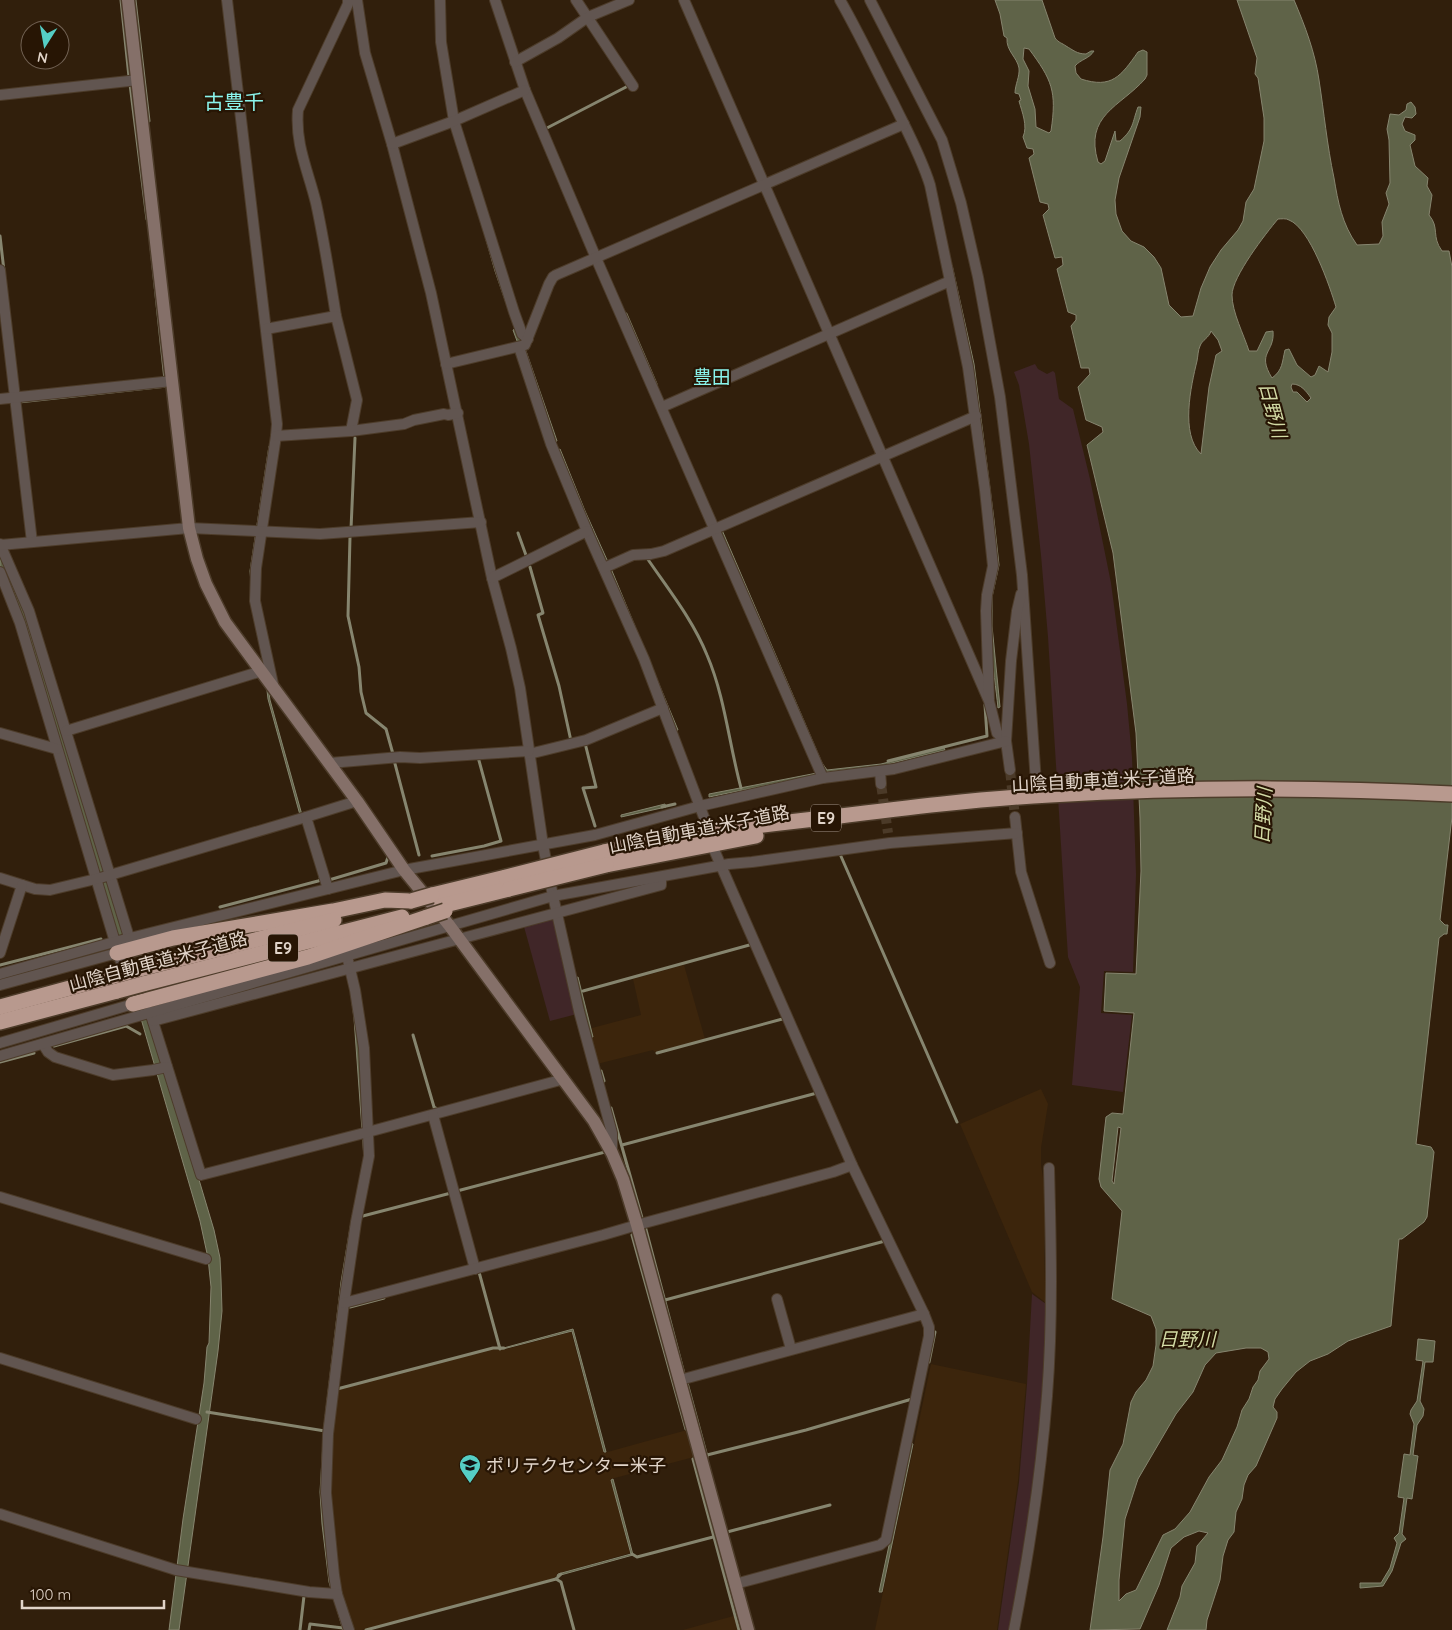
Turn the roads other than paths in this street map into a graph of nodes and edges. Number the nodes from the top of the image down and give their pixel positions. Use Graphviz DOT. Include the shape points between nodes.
graph roads {
  1 [pos="128,0"];
  2 [pos="227,0"];
  3 [pos="348,0"];
  4 [pos="357,0"];
  5 [pos="440,0"];
  6 [pos="496,0"];
  7 [pos="576,0"];
  8 [pos="628,0"];
  9 [pos="684,0"];
  10 [pos="840,0"];
  11 [pos="870,0"];
  12 [pos="588,18"];
  13 [pos="516,62"];
  14 [pos="138,80"];
  15 [pos="632,86"];
  16 [pos="525,90"];
  17 [pos="0,95"];
  18 [pos="454,121"];
  19 [pos="904,124"];
  20 [pos="392,144"];
  21 [pos="764,184"];
  22 [pos="596,258"];
  23 [pos="0,270"];
  24 [pos="950,281"];
  25 [pos="336,316"];
  26 [pos="266,329"];
  27 [pos="828,334"];
  28 [pos="524,344"];
  29 [pos="446,364"];
  30 [pos="172,381"];
  31 [pos="15,398"];
  32 [pos="0,399"];
  33 [pos="662,407"];
  34 [pos="458,413"];
  35 [pos="976,416"];
  36 [pos="351,431"];
  37 [pos="276,436"];
  38 [pos="882,456"];
  39 [pos="481,522"];
  40 [pos="189,528"];
  41 [pos="715,529"];
  42 [pos="261,531"];
  43 [pos="588,531"];
  44 [pos="32,542"];
  45 [pos="0,544"];
  46 [pos="607,567"];
  47 [pos="0,572"];
  48 [pos="492,578"];
  49 [pos="1023,584"];
  50 [pos="267,678"];
  51 [pos="989,701"];
  52 [pos="663,708"];
  53 [pos="66,731"];
  54 [pos="0,732"];
  55 [pos="1006,741"];
  56 [pos="57,749"];
  57 [pos="529,753"];
  58 [pos="330,763"];
  59 [pos="1010,770"];
  60 [pos="880,771"];
  61 [pos="823,778"];
  62 [pos="1036,783"];
  63 [pos="881,784"];
  64 [pos="1452,794"];
  65 [pos="1049,797"];
  66 [pos="357,800"];
  67 [pos="1452,800"];
  68 [pos="700,806"];
  69 [pos="306,816"];
  70 [pos="1015,817"];
  71 [pos="705,820"];
  72 [pos="1017,833"];
  73 [pos="543,846"];
  74 [pos="714,852"];
  75 [pos="724,865"];
  76 [pos="404,870"];
  77 [pos="661,876"];
  78 [pos="103,877"];
  79 [pos="0,878"];
  80 [pos="507,883"];
  81 [pos="22,885"];
  82 [pos="328,889"];
  83 [pos="553,896"];
  84 [pos="411,900"];
  85 [pos="440,904"];
  86 [pos="556,913"];
  87 [pos="425,914"];
  88 [pos="455,934"];
  89 [pos="129,936"];
  90 [pos="116,948"];
  91 [pos="0,953"];
  92 [pos="349,963"];
  93 [pos="1050,963"];
  94 [pos="0,974"];
  95 [pos="142,977"];
  96 [pos="116,984"];
  97 [pos="0,985"];
  98 [pos="0,1006"];
  99 [pos="144,1013"];
  100 [pos="0,1022"];
  101 [pos="0,1042"];
  102 [pos="42,1044"];
  103 [pos="0,1056"];
  104 [pos="167,1067"];
  105 [pos="564,1079"];
  106 [pos="433,1114"];
  107 [pos="365,1133"];
  108 [pos="612,1153"];
  109 [pos="852,1165"];
  110 [pos="1049,1168"];
  111 [pos="0,1198"];
  112 [pos="637,1225"];
  113 [pos="206,1259"];
  114 [pos="474,1269"];
  115 [pos="776,1299"];
  116 [pos="344,1303"];
  117 [pos="924,1314"];
  118 [pos="791,1349"];
  119 [pos="0,1358"];
  120 [pos="680,1380"];
  121 [pos="196,1419"];
  122 [pos="0,1514"];
  123 [pos="735,1584"];
  124 [pos="334,1594"];
  125 [pos="349,1630"];
  126 [pos="748,1630"];
  127 [pos="1014,1630"];
  1 -- 14 [label="street"];
  2 -- 26 [label="street"];
  3 -- 25 [label="street" via="298,110 296,127 316,205"];
  4 -- 20 [label="street" via="365,53"];
  5 -- 18 [label="street" via="442,42"];
  6 -- 13 [label="street"];
  7 -- 12 [label="street"];
  8 -- 12 [label="street"];
  9 -- 21 [label="street"];
  10 -- 19 [label="street"];
  11 -- 49 [label="street" via="942,140 954,175 991,343"];
  12 -- 13 [label="street"];
  12 -- 15 [label="street"];
  13 -- 16 [label="street"];
  14 -- 17 [label="street"];
  14 -- 30 [label="street"];
  16 -- 18 [label="street"];
  16 -- 22 [label="street"];
  18 -- 20 [label="street"];
  18 -- 28 [label="street"];
  19 -- 21 [label="street"];
  19 -- 24 [label="street" via="930,186"];
  20 -- 29 [label="street"];
  21 -- 22 [label="street"];
  21 -- 27 [label="street"];
  22 -- 28 [label="street" via="553,277"];
  22 -- 33 [label="street"];
  23 -- 31 [label="street"];
  24 -- 27 [label="street"];
  24 -- 35 [label="street"];
  25 -- 26 [label="street"];
  25 -- 36 [label="street" via="357,400"];
  26 -- 37 [label="street"];
  27 -- 33 [label="street"];
  27 -- 38 [label="street"];
  28 -- 29 [label="street"];
  28 -- 43 [label="street" via="551,444"];
  29 -- 34 [label="street"];
  30 -- 31 [label="street"];
  30 -- 40 [label="street"];
  31 -- 32 [label="street"];
  31 -- 44 [label="street"];
  33 -- 41 [label="street"];
  34 -- 36 [label="street"];
  34 -- 39 [label="street"];
  35 -- 38 [label="street"];
  35 -- 51 [label="street" via="993,566 986,611"];
  36 -- 37 [label="street"];
  37 -- 42 [label="street"];
  38 -- 41 [label="street"];
  38 -- 51 [label="street"];
  39 -- 42 [label="street" via="320,534"];
  39 -- 48 [label="street"];
  40 -- 42 [label="street"];
  40 -- 44 [label="street"];
  40 -- 50 [label="street" via="197,559 216,605"];
  41 -- 46 [label="street" via="664,551 633,556"];
  41 -- 61 [label="street"];
  42 -- 50 [label="street" via="255,601"];
  43 -- 46 [label="street"];
  43 -- 48 [label="street"];
  44 -- 45 [label="street"];
  45 -- 53 [label="street" via="29,610"];
  46 -- 52 [label="street"];
  47 -- 56 [label="street" via="20,622"];
  48 -- 57 [label="street" via="520,688"];
  49 -- 55 [label="street" via="1012,653"];
  49 -- 62 [label="street"];
  50 -- 53 [label="street"];
  50 -- 58 [label="street"];
  51 -- 55 [label="street" via="997,733"];
  52 -- 57 [label="street" via="586,740"];
  52 -- 68 [label="street"];
  53 -- 78 [label="street"];
  54 -- 56 [label="street"];
  55 -- 59 [label="street"];
  55 -- 60 [label="street"];
  56 -- 78 [label="street"];
  57 -- 58 [label="street"];
  57 -- 73 [label="street"];
  58 -- 66 [label="street"];
  60 -- 61 [label="street"];
  60 -- 63 [label="street"];
  61 -- 68 [label="street"];
  64 -- 65 [label="highway, 山陰自動車道;米子道路 / E9" via="1274,788 1176,789"];
  65 -- 67 [label="highway, 山陰自動車道;米子道路 / E9" via="1274,793"];
  65 -- 80 [label="highway, 山陰自動車道;米子道路 / E9, bridge" via="920,806 690,835"];
  66 -- 69 [label="street"];
  66 -- 76 [label="street"];
  68 -- 71 [label="street"];
  68 -- 73 [label="street"];
  69 -- 78 [label="street"];
  69 -- 82 [label="street"];
  70 -- 72 [label="street"];
  72 -- 75 [label="street" via="889,838"];
  72 -- 93 [label="street" via="1021,872"];
  73 -- 76 [label="street"];
  73 -- 83 [label="street"];
  74 -- 75 [label="street"];
  75 -- 77 [label="street"];
  75 -- 109 [label="street"];
  76 -- 82 [label="street"];
  76 -- 88 [label="street"];
  77 -- 83 [label="street"];
  77 -- 86 [label="street" via="661,885"];
  78 -- 81 [label="street" via="46,890"];
  78 -- 89 [label="street"];
  78 -- 90 [label="street"];
  79 -- 81 [label="street"];
  80 -- 85 [label="highway, 山陰自動車道;米子道路 / E9"];
  80 -- 85 [label="highway, 山陰自動車道;米子道路 / E9" via="492,894"];
  81 -- 91 [label="street"];
  82 -- 89 [label="street"];
  83 -- 86 [label="street"];
  83 -- 88 [label="street"];
  84 -- 85 [label="highway, 山陰自動車道;米子道路 / E9, bridge"];
  84 -- 90 [label="highway" via="386,900"];
  84 -- 95 [label="highway, 山陰自動車道;米子道路 / E9"];
  85 -- 87 [label="highway, 山陰自動車道;米子道路 / E9"];
  86 -- 88 [label="street"];
  86 -- 108 [label="street" via="612,1133"];
  87 -- 95 [label="highway, 山陰自動車道;米子道路 / E9"];
  87 -- 99 [label="highway"];
  88 -- 92 [label="street"];
  88 -- 92 [label="street"];
  88 -- 105 [label="street"];
  89 -- 90 [label="street"];
  90 -- 94 [label="street"];
  90 -- 97 [label="street"];
  90 -- 99 [label="street"];
  92 -- 99 [label="street"];
  92 -- 107 [label="street" via="364,1048"];
  95 -- 96 [label="highway, 山陰自動車道;米子道路 / E9, bridge"];
  96 -- 98 [label="highway, 山陰自動車道;米子道路 / E9"];
  96 -- 100 [label="highway, 山陰自動車道;米子道路 / E9"];
  99 -- 101 [label="street"];
  99 -- 102 [label="street"];
  99 -- 104 [label="street"];
  102 -- 103 [label="street"];
  102 -- 104 [label="street" via="55,1057 108,1074"];
  104 -- 107 [label="street" via="201,1175"];
  105 -- 106 [label="street"];
  105 -- 108 [label="street"];
  106 -- 107 [label="street"];
  106 -- 114 [label="street"];
  107 -- 116 [label="street" via="368,1163"];
  108 -- 112 [label="street"];
  109 -- 112 [label="street"];
  109 -- 117 [label="street"];
  110 -- 127 [label="street" via="1051,1240 1047,1395 1038,1480"];
  111 -- 113 [label="street"];
  112 -- 114 [label="street"];
  112 -- 120 [label="street"];
  114 -- 116 [label="street"];
  115 -- 118 [label="street"];
  116 -- 124 [label="street" via="328,1434 326,1494"];
  117 -- 118 [label="street"];
  117 -- 123 [label="street" via="929,1336 886,1540 880,1545"];
  118 -- 120 [label="street"];
  119 -- 121 [label="street"];
  120 -- 123 [label="street"];
  122 -- 124 [label="street" via="176,1570"];
  123 -- 126 [label="street"];
  124 -- 125 [label="street"];
}
